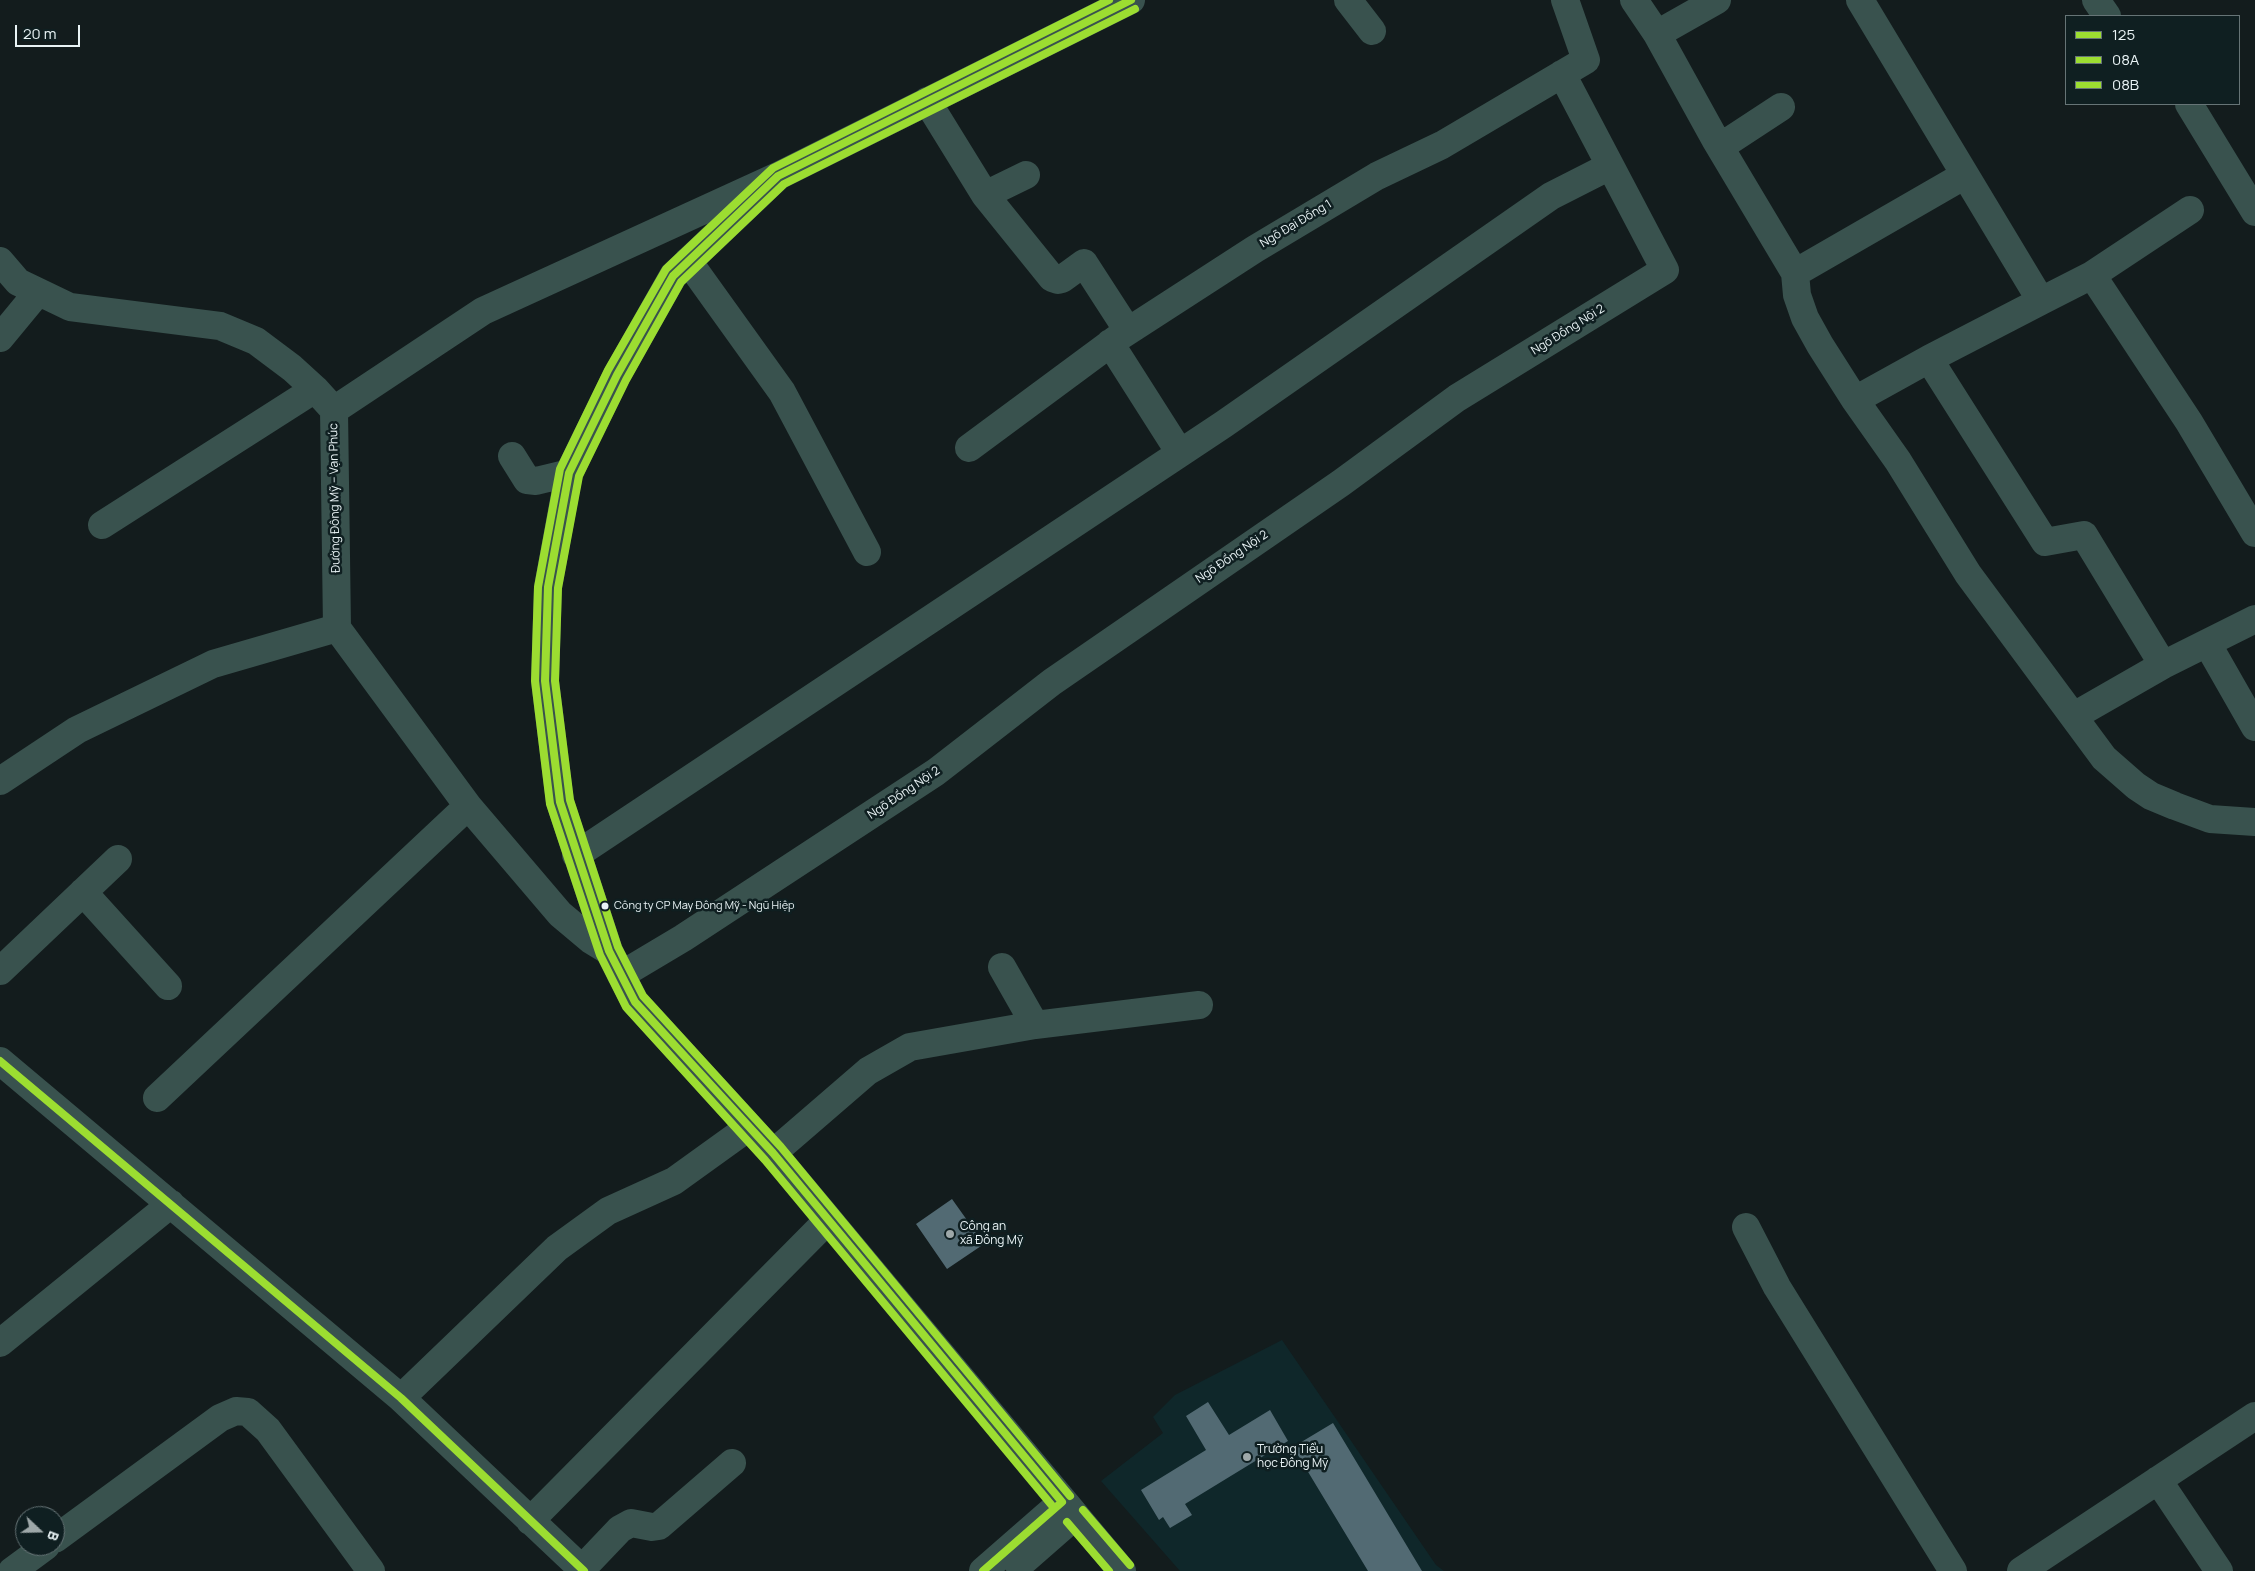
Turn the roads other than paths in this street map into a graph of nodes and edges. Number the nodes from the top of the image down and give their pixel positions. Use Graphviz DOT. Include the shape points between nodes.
graph roads {
  1 [pos="1131,0"];
  2 [pos="1348,0"];
  3 [pos="1565,0"];
  4 [pos="1634,0"];
  5 [pos="1717,0"];
  6 [pos="1860,0"];
  7 [pos="2096,0"];
  8 [pos="2106,15"];
  9 [pos="1372,31"];
  10 [pos="1657,34"];
  11 [pos="1562,74"];
  12 [pos="927,101"];
  13 [pos="2190,105"];
  14 [pos="1781,108"];
  15 [pos="1720,147"];
  16 [pos="1610,166"];
  17 [pos="1026,175"];
  18 [pos="1965,175"];
  19 [pos="778,176"];
  20 [pos="985,195"];
  21 [pos="2190,210"];
  22 [pos="2255,212"];
  23 [pos="0,261"];
  24 [pos="688,261"];
  25 [pos="1794,273"];
  26 [pos="2092,275"];
  27 [pos="38,292"];
  28 [pos="2041,301"];
  29 [pos="1119,337"];
  30 [pos="0,338"];
  31 [pos="1929,359"];
  32 [pos="316,389"];
  33 [pos="1855,400"];
  34 [pos="334,410"];
  35 [pos="969,448"];
  36 [pos="1180,453"];
  37 [pos="512,456"];
  38 [pos="569,473"];
  39 [pos="102,526"];
  40 [pos="2255,533"];
  41 [pos="867,552"];
  42 [pos="2255,618"];
  43 [pos="336,628"];
  44 [pos="2207,643"];
  45 [pos="2163,665"];
  46 [pos="2074,716"];
  47 [pos="2255,727"];
  48 [pos="0,780"];
  49 [pos="468,806"];
  50 [pos="2255,822"];
  51 [pos="576,855"];
  52 [pos="118,860"];
  53 [pos="83,892"];
  54 [pos="615,963"];
  55 [pos="1002,967"];
  56 [pos="0,971"];
  57 [pos="168,986"];
  58 [pos="1199,1005"];
  59 [pos="1035,1025"];
  60 [pos="0,1060"];
  61 [pos="157,1098"];
  62 [pos="749,1127"];
  63 [pos="773,1153"];
  64 [pos="170,1204"];
  65 [pos="828,1220"];
  66 [pos="1746,1227"];
  67 [pos="0,1343"];
  68 [pos="401,1398"];
  69 [pos="2255,1416"];
  70 [pos="732,1464"];
  71 [pos="2158,1480"];
  72 [pos="1068,1509"];
  73 [pos="530,1520"];
  74 [pos="65,1532"];
  75 [pos="32,1556"];
  76 [pos="364,1569"];
  77 [pos="583,1570"];
  78 [pos="12,1571"];
  79 [pos="983,1571"];
  80 [pos="1012,1571"];
  81 [pos="1122,1571"];
  82 [pos="1953,1571"];
  83 [pos="2021,1571"];
  84 [pos="2219,1571"];
  1 -- 12 [label="street"];
  2 -- 9 [label="street"];
  3 -- 11 [label="street, Ngõ Đại Đồng 1" via="1586,60"];
  4 -- 10 [label="street"];
  5 -- 10 [label="street"];
  6 -- 18 [label="street"];
  7 -- 8 [label="street"];
  10 -- 15 [label="street"];
  11 -- 16 [label="street, Ngõ Đồng Nội 2"];
  11 -- 29 [label="street, Ngõ Đại Đồng 1" via="1442,145 1369,181 1255,249"];
  12 -- 19 [label="street"];
  12 -- 20 [label="street"];
  13 -- 22 [label="street"];
  14 -- 15 [label="street"];
  15 -- 25 [label="street"];
  16 -- 36 [label="street" via="1551,196"];
  16 -- 54 [label="street, Ngõ Đồng Nội 2" via="1665,270 1457,398 1341,483 1052,682 936,772 683,938"];
  17 -- 20 [label="street"];
  18 -- 25 [label="street"];
  18 -- 28 [label="street"];
  19 -- 24 [label="street"];
  19 -- 34 [label="street, Đường Đông Mỹ – Vạn Phúc" via="483,311"];
  20 -- 29 [label="street" via="1052,278 1062,279 1084,263"];
  21 -- 26 [label="street"];
  23 -- 27 [label="street" via="18,282"];
  24 -- 38 [label="street" via="672,276 617,375"];
  24 -- 41 [label="street" via="782,392"];
  25 -- 33 [label="street" via="1805,318"];
  26 -- 28 [label="street"];
  26 -- 40 [label="street" via="2189,422"];
  27 -- 30 [label="street"];
  27 -- 32 [label="street" via="70,307 220,326 256,341"];
  28 -- 31 [label="street"];
  29 -- 35 [label="street, Ngõ Đại Đồng 1"];
  29 -- 36 [label="street"];
  31 -- 33 [label="street"];
  31 -- 45 [label="street" via="2045,542 2084,535"];
  32 -- 34 [label="street"];
  32 -- 39 [label="street"];
  33 -- 46 [label="street" via="1898,461 1968,574"];
  34 -- 43 [label="street, Đường Đông Mỹ – Vạn Phúc"];
  36 -- 51 [label="street"];
  37 -- 38 [label="street" via="527,480"];
  38 -- 51 [label="street" via="548,587 545,681 560,802"];
  42 -- 44 [label="street"];
  43 -- 48 [label="street" via="213,664 77,730"];
  43 -- 49 [label="street"];
  44 -- 45 [label="street"];
  44 -- 47 [label="street"];
  45 -- 46 [label="street"];
  46 -- 50 [label="street" via="2104,758 2151,796 2210,818"];
  49 -- 54 [label="street" via="560,914"];
  49 -- 61 [label="street"];
  51 -- 54 [label="street"];
  52 -- 53 [label="street"];
  53 -- 56 [label="street"];
  53 -- 57 [label="street"];
  54 -- 62 [label="street" via="635,1002"];
  55 -- 59 [label="street"];
  58 -- 59 [label="street"];
  59 -- 63 [label="street" via="910,1047 868,1071"];
  60 -- 64 [label="street"];
  62 -- 63 [label="street"];
  62 -- 68 [label="street" via="674,1181 608,1211 557,1248"];
  63 -- 65 [label="street"];
  64 -- 67 [label="street"];
  64 -- 68 [label="street"];
  65 -- 72 [label="street"];
  65 -- 73 [label="street"];
  66 -- 82 [label="street" via="1777,1287"];
  68 -- 73 [label="street"];
  69 -- 71 [label="street"];
  70 -- 77 [label="street" via="659,1526 632,1523 620,1529"];
  71 -- 83 [label="street"];
  71 -- 84 [label="street"];
  72 -- 79 [label="street"];
  72 -- 80 [label="street"];
  72 -- 81 [label="street"];
  73 -- 77 [label="street"];
  74 -- 76 [label="street" via="220,1418 236,1411 248,1412 268,1430"];
  75 -- 78 [label="street"];
}
